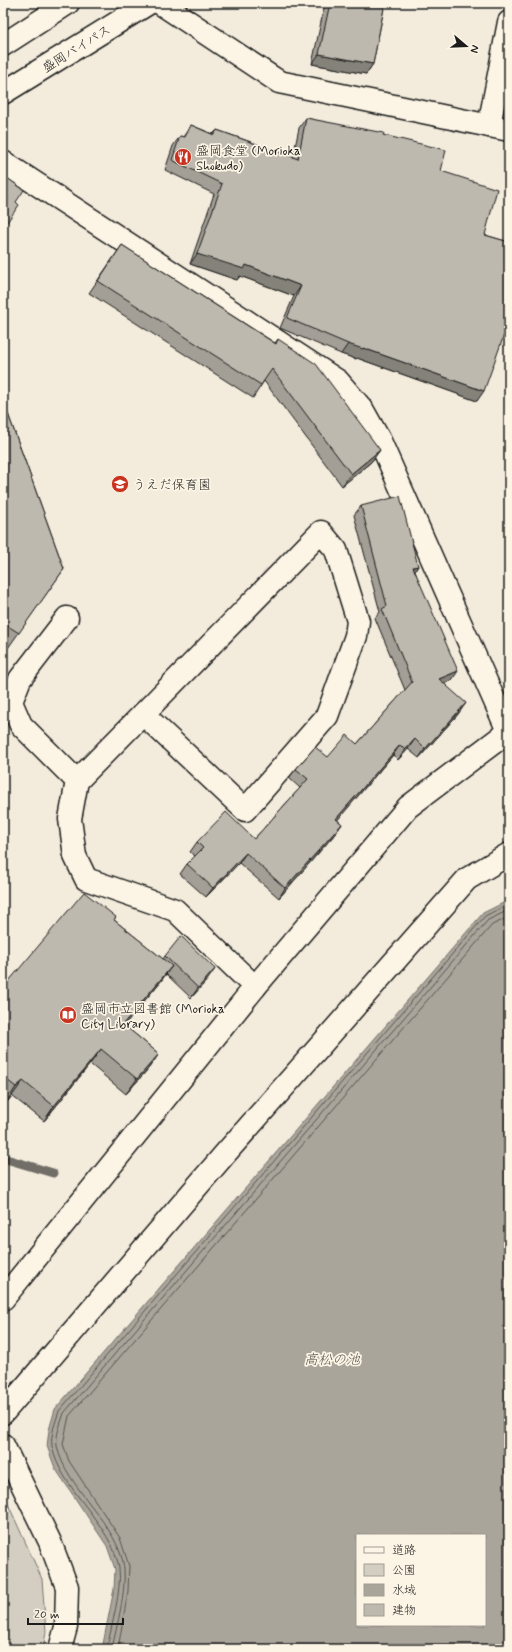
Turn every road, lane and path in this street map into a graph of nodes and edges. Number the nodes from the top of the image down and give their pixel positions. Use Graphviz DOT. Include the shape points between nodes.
graph roads {
  1 [pos="68,3"];
  2 [pos="149,3"];
  3 [pos="160,3"];
  4 [pos="509,22"];
  5 [pos="3,45"];
  6 [pos="3,93"];
  7 [pos="499,128"];
  8 [pos="3,162"];
  9 [pos="67,618"];
  10 [pos="143,714"];
  11 [pos="509,731"];
  12 [pos="77,781"];
  13 [pos="509,854"];
  14 [pos="255,987"];
  15 [pos="3,1299"];
  16 [pos="3,1413"];
  17 [pos="3,1445"];
  18 [pos="60,1649"];
  1 -- 5 [label="main road"];
  2 -- 6 [label="main road, 盛岡バイパス"];
  3 -- 7 [label="main road" via="278,82"];
  4 -- 7 [label="main road"];
  8 -- 11 [label="main road" via="338,381 362,408 380,441"];
  9 -- 12 [label="main road" via="20,679 11,702 21,725"];
  10 -- 10 [label="main road" via="245,810 327,716 356,636 358,621 336,550 321,532"];
  10 -- 12 [label="main road"];
  11 -- 14 [label="main road" via="408,807"];
  12 -- 14 [label="main road" via="70,819 75,856 86,878 175,910"];
  13 -- 16 [label="main road" via="467,879 224,1155"];
  14 -- 15 [label="main road"];
  17 -- 18 [label="main road" via="50,1542 66,1587 66,1628"];
}
